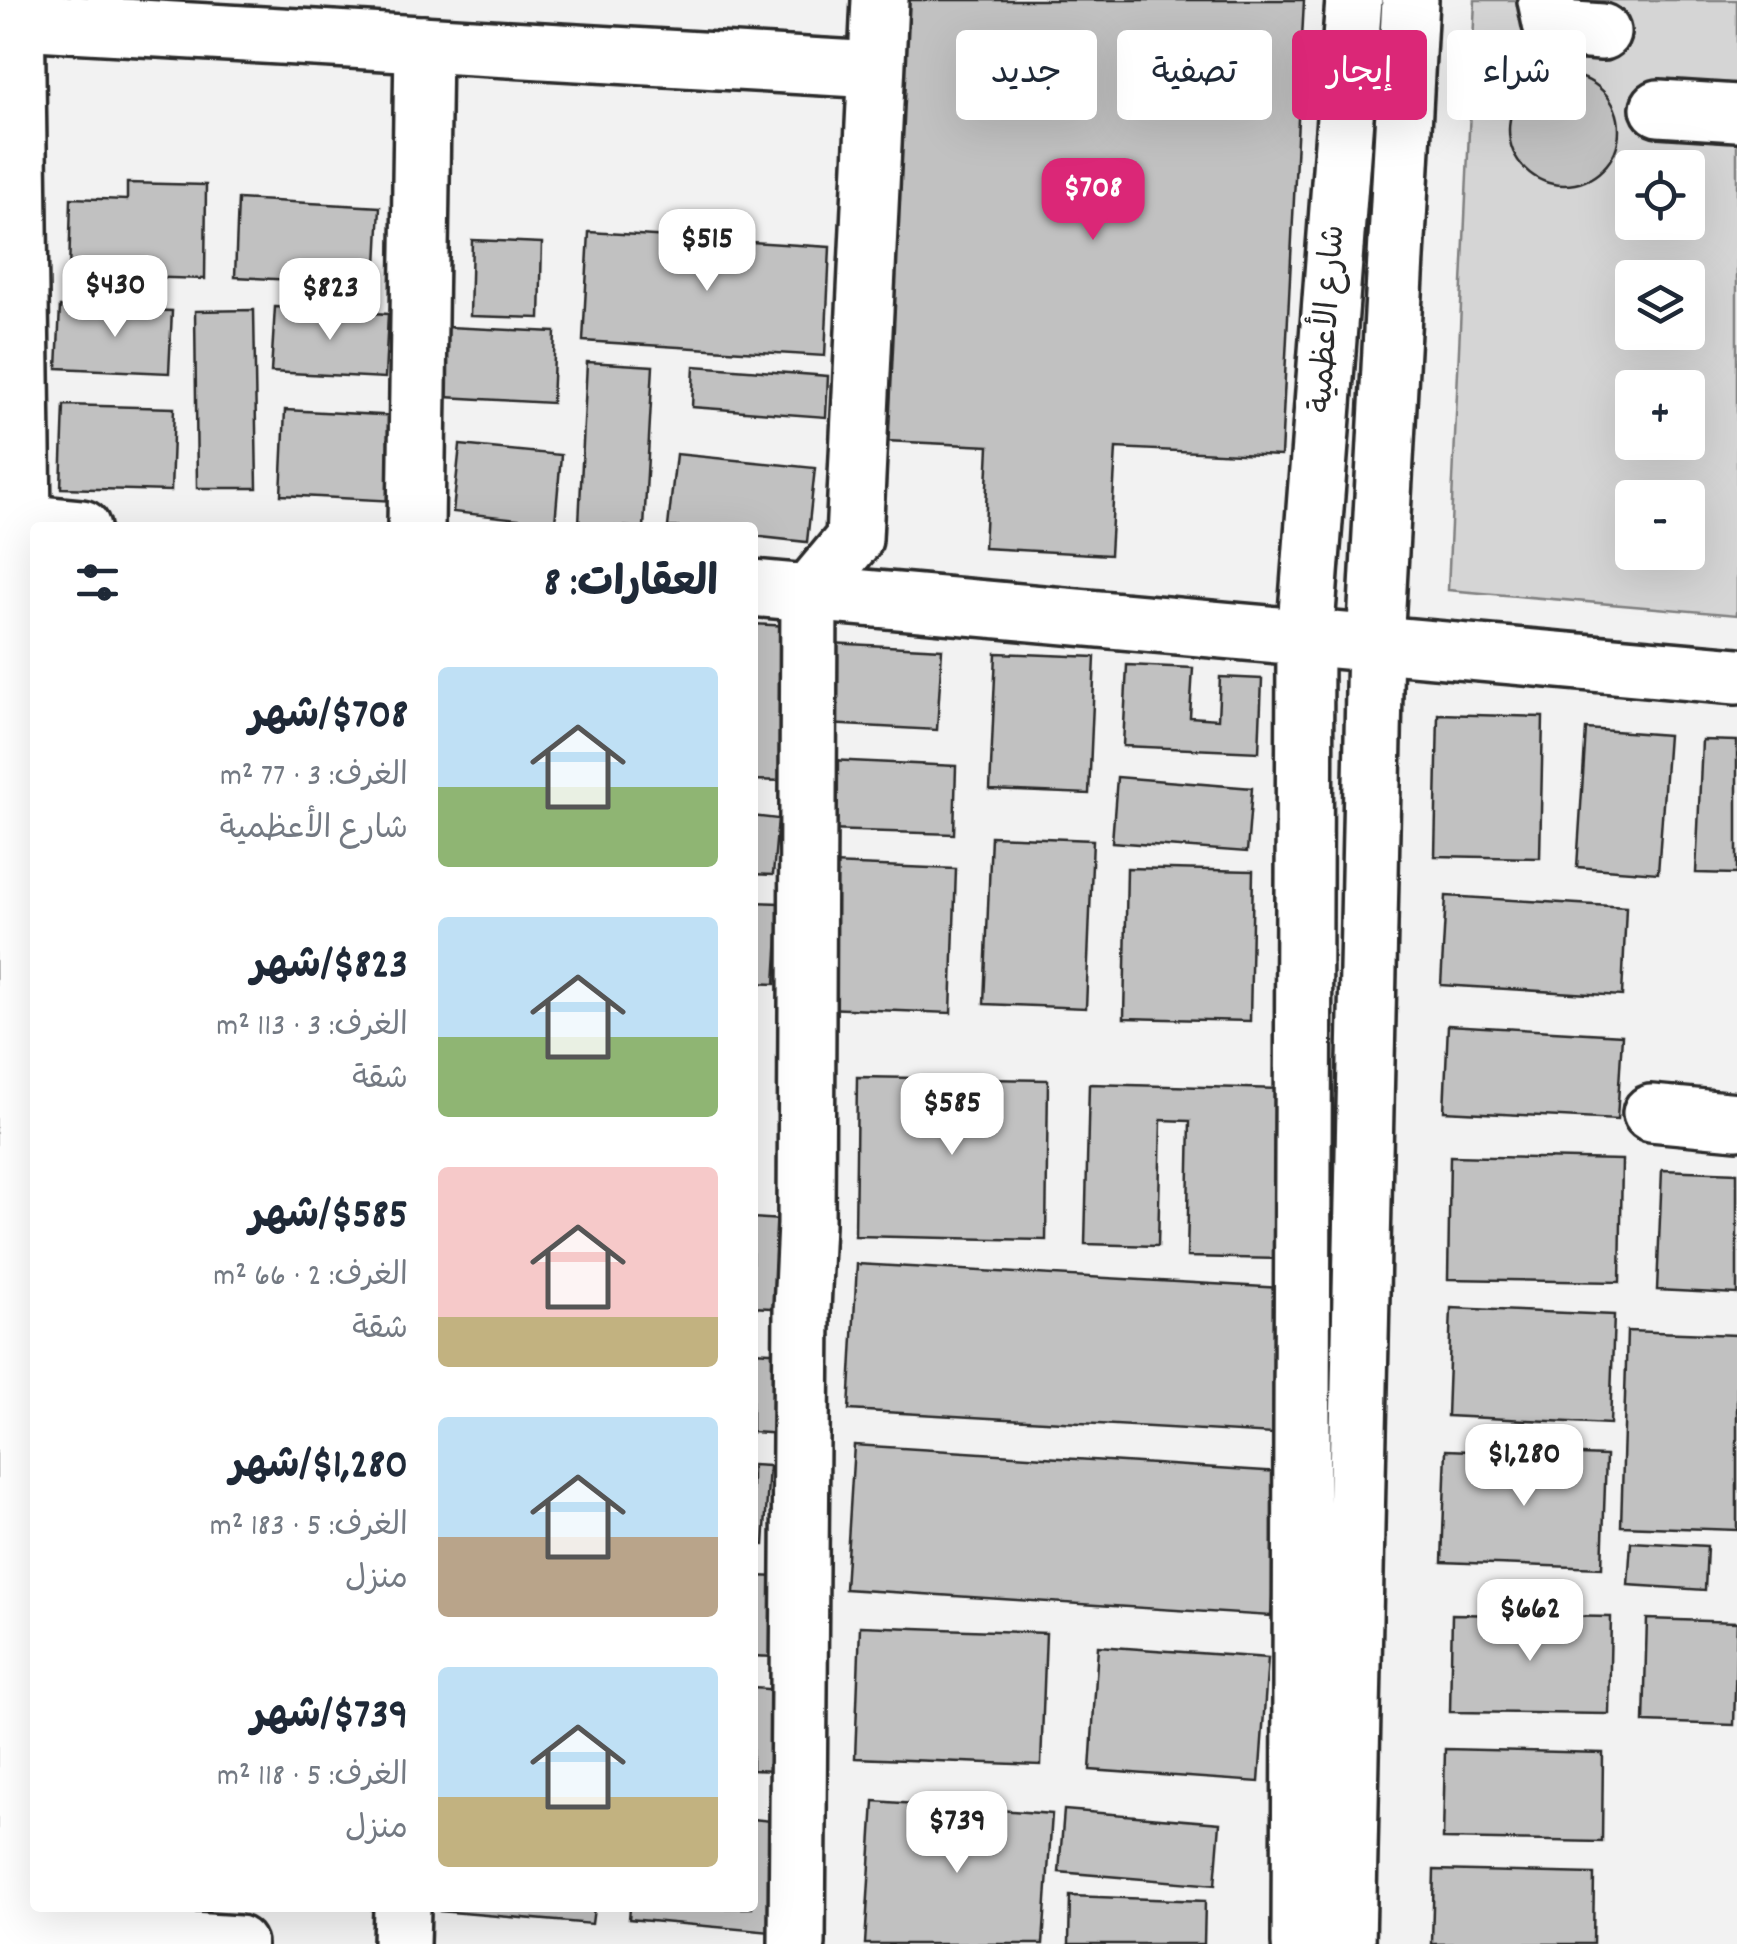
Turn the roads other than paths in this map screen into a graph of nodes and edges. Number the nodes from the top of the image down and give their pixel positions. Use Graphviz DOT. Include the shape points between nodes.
graph roads {
  1 [pos="880,0"];
  2 [pos="1354,0"];
  3 [pos="1410,0"];
  4 [pos="1546,0"];
  5 [pos="11,14"];
  6 [pos="1602,32"];
  7 [pos="423,44"];
  8 [pos="876,70"];
  9 [pos="1659,108"];
  10 [pos="1737,113"];
  11 [pos="12,521"];
  12 [pos="416,522"];
  13 [pos="758,589"];
  14 [pos="809,593"];
  15 [pos="1305,638"];
  16 [pos="1376,644"];
  17 [pos="1737,676"];
  18 [pos="1651,1113"];
  19 [pos="1737,1122"];
  20 [pos="402,1912"];
  21 [pos="17,1935"];
  22 [pos="238,1944"];
  23 [pos="401,1944"];
  24 [pos="796,1944"];
  25 [pos="1300,1944"];
  26 [pos="1348,1944"];
  1 -- 8 [label="street"];
  2 -- 15 [label="street, شارع الأعظمية"];
  3 -- 16 [label="street"];
  4 -- 6 [label="street" via="1552,24 1560,29"];
  5 -- 7 [label="street"];
  5 -- 11 [label="street"];
  7 -- 8 [label="street"];
  7 -- 12 [label="street"];
  8 -- 14 [label="street" via="854,539"];
  9 -- 10 [label="street"];
  11 -- 21 [label="street"];
  13 -- 14 [label="street"];
  14 -- 15 [label="street"];
  14 -- 24 [label="street"];
  15 -- 16 [label="street"];
  15 -- 25 [label="street, شارع الأعظمية"];
  16 -- 17 [label="street"];
  16 -- 26 [label="street"];
  18 -- 19 [label="street"];
  20 -- 23 [label="street"];
  21 -- 22 [label="street"];
}
